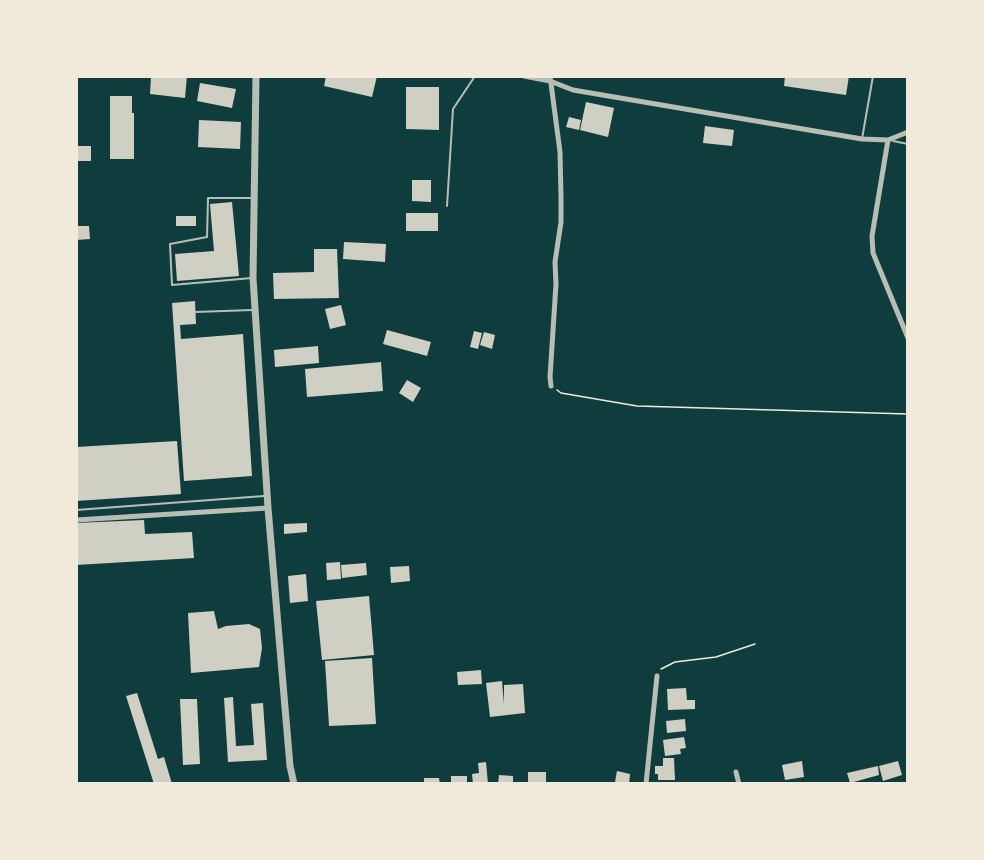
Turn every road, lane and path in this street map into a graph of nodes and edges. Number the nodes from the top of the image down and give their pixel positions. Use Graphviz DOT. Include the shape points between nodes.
graph roads {
  1 [pos="248,76"];
  2 [pos="256,76"];
  3 [pos="475,76"];
  4 [pos="524,76"];
  5 [pos="873,76"];
  6 [pos="550,79"];
  7 [pos="256,86"];
  8 [pos="908,132"];
  9 [pos="862,139"];
  10 [pos="888,140"];
  11 [pos="908,144"];
  12 [pos="254,198"];
  13 [pos="447,206"];
  14 [pos="254,278"];
  15 [pos="255,310"];
  16 [pos="195,312"];
  17 [pos="908,338"];
  18 [pos="551,386"];
  19 [pos="908,414"];
  20 [pos="267,496"];
  21 [pos="268,508"];
  22 [pos="76,510"];
  23 [pos="76,520"];
  24 [pos="755,644"];
  25 [pos="657,676"];
  26 [pos="736,772"];
  27 [pos="294,783"];
  28 [pos="646,783"];
  29 [pos="739,783"];
  1 -- 7 [label="street"];
  2 -- 7 [label="street"];
  3 -- 13 [label="lane" via="453,109"];
  4 -- 6 [label="street"];
  5 -- 9 [label="lane"];
  6 -- 9 [label="street" via="573,90"];
  6 -- 18 [label="street" via="560,152 561,197"];
  7 -- 12 [label="street"];
  8 -- 10 [label="street"];
  9 -- 10 [label="street"];
  10 -- 11 [label="lane"];
  10 -- 17 [label="street" via="872,236 873,253"];
  12 -- 14 [label="street"];
  12 -- 14 [label="lane" via="208,198 207,237 170,244 172,285"];
  14 -- 15 [label="street"];
  15 -- 16 [label="lane"];
  15 -- 20 [label="street"];
  18 -- 19 [label="path" via="561,393 637,406"];
  20 -- 21 [label="street"];
  20 -- 22 [label="lane"];
  21 -- 23 [label="street"];
  21 -- 27 [label="street"];
  24 -- 25 [label="path" via="716,657 675,662 660,669"];
  25 -- 28 [label="street"];
  26 -- 29 [label="street"];
}
